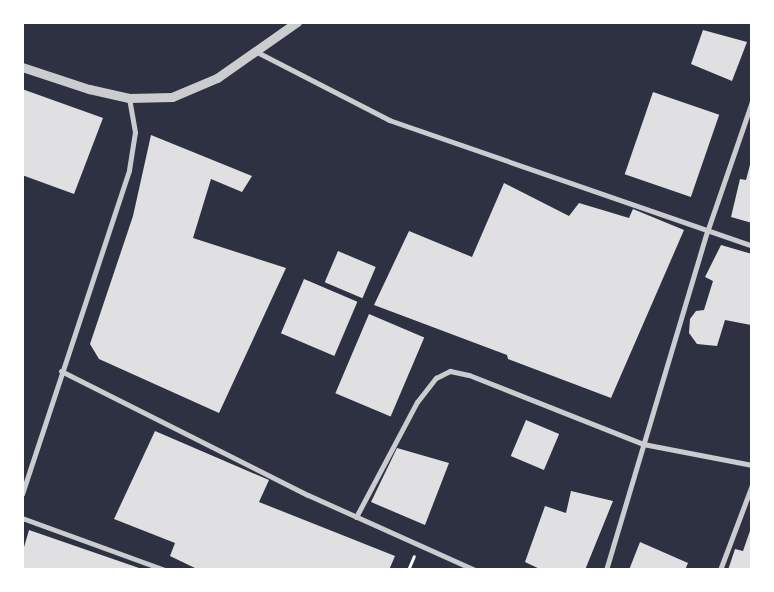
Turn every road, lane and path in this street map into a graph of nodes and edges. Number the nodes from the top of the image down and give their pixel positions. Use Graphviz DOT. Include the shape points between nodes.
graph roads {
  1 [pos="297,22"];
  2 [pos="254,51"];
  3 [pos="22,67"];
  4 [pos="129,98"];
  5 [pos="751,105"];
  6 [pos="707,232"];
  7 [pos="752,246"];
  8 [pos="61,371"];
  9 [pos="643,444"];
  10 [pos="752,465"];
  11 [pos="752,485"];
  12 [pos="22,494"];
  13 [pos="356,517"];
  14 [pos="22,518"];
  15 [pos="165,570"];
  16 [pos="475,570"];
  17 [pos="606,570"];
  18 [pos="720,570"];
  1 -- 2 [label="street"];
  2 -- 4 [label="street" via="228,71 190,91 157,99"];
  2 -- 6 [label="street" via="389,120"];
  3 -- 4 [label="street"];
  4 -- 8 [label="street" via="135,132 129,170"];
  5 -- 6 [label="street"];
  6 -- 7 [label="street"];
  6 -- 9 [label="street"];
  8 -- 12 [label="street"];
  8 -- 13 [label="street"];
  9 -- 10 [label="street"];
  9 -- 13 [label="street" via="469,375 450,371 436,378 417,402"];
  9 -- 17 [label="street"];
  11 -- 18 [label="street"];
  13 -- 16 [label="street"];
  14 -- 15 [label="street"];
}
